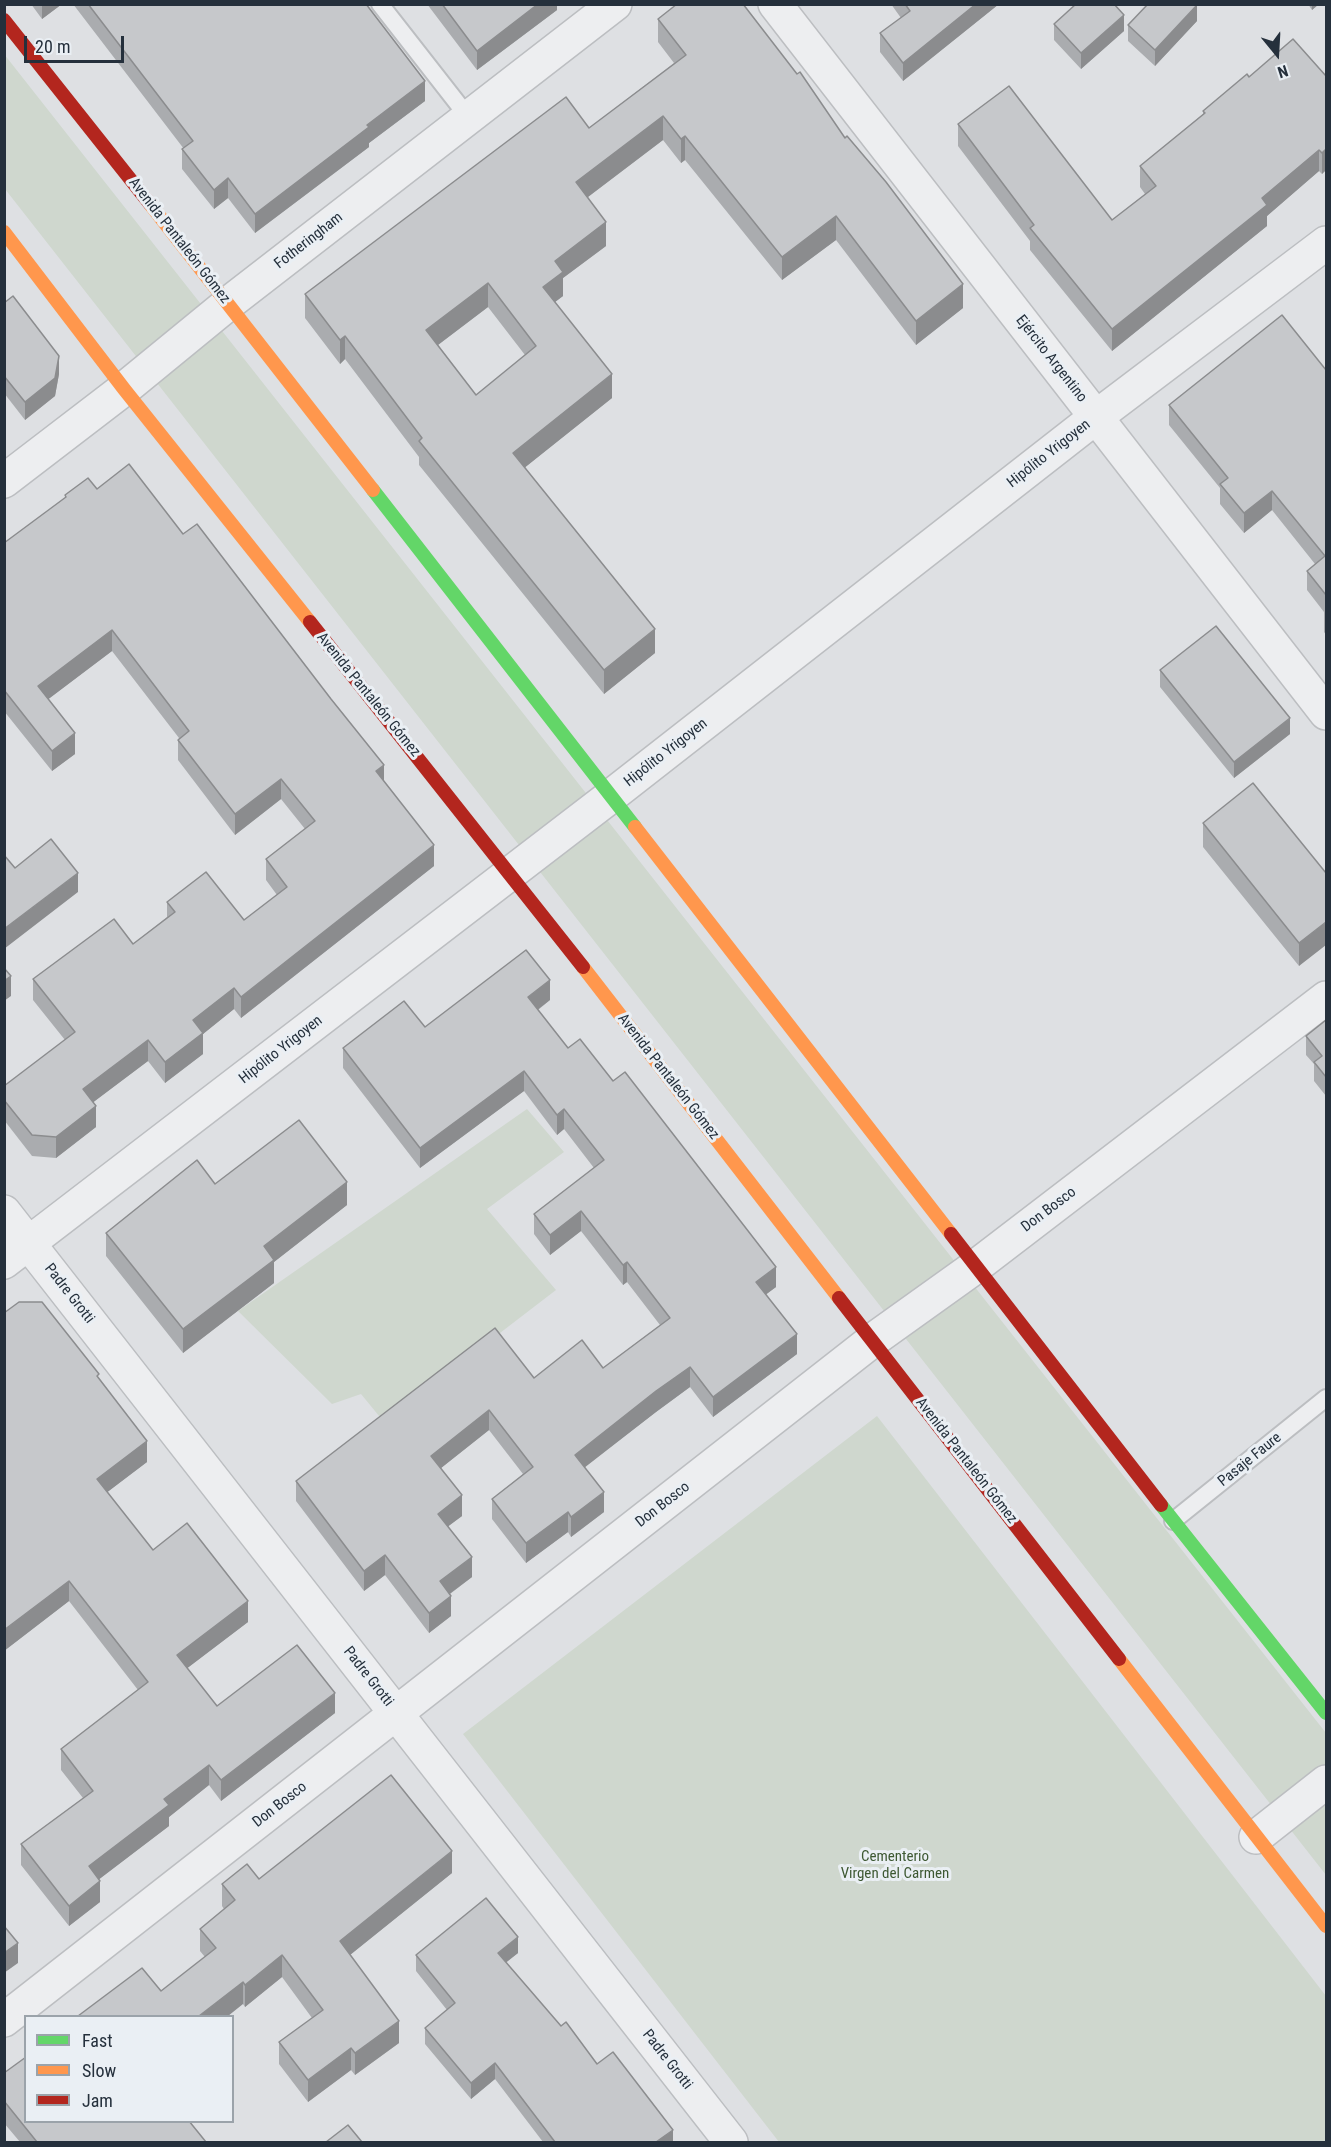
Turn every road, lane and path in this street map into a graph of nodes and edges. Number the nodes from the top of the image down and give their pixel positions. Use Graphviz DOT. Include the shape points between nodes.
graph roads {
  1 [pos="380,4"];
  2 [pos="615,4"];
  3 [pos="775,4"];
  4 [pos="4,20"];
  5 [pos="469,118"];
  6 [pos="4,232"];
  7 [pos="1326,243"];
  8 [pos="229,303"];
  9 [pos="124,389"];
  10 [pos="1096,417"];
  11 [pos="4,481"];
  12 [pos="1326,713"];
  13 [pos="611,796"];
  14 [pos="510,873"];
  15 [pos="1326,998"];
  16 [pos="4,1212"];
  17 [pos="17,1253"];
  18 [pos="975,1267"];
  19 [pos="873,1341"];
  20 [pos="1326,1398"];
  21 [pos="1173,1521"];
  22 [pos="397,1713"];
  23 [pos="1326,1713"];
  24 [pos="1326,1782"];
  25 [pos="1256,1837"];
  26 [pos="1326,1926"];
  27 [pos="4,2020"];
  28 [pos="731,2142"];
  1 -- 5 [label="lane"];
  2 -- 5 [label="street, Fotheringham"];
  3 -- 10 [label="street, Ejército Argentino"];
  4 -- 8 [label="main road, Avenida Pantaleón Gómez"];
  5 -- 8 [label="street, Fotheringham"];
  6 -- 9 [label="main road, Avenida Pantaleón Gómez"];
  7 -- 10 [label="street, Hipólito Yrigoyen"];
  8 -- 9 [label="street, Fotheringham"];
  8 -- 13 [label="main road, Avenida Pantaleón Gómez"];
  9 -- 11 [label="street, Fotheringham"];
  9 -- 14 [label="main road, Avenida Pantaleón Gómez"];
  10 -- 12 [label="street, Ejército Argentino"];
  10 -- 13 [label="street, Hipólito Yrigoyen"];
  13 -- 14 [label="street, Hipólito Yrigoyen"];
  13 -- 18 [label="main road, Avenida Pantaleón Gómez"];
  14 -- 17 [label="street, Hipólito Yrigoyen"];
  14 -- 19 [label="main road, Avenida Pantaleón Gómez"];
  15 -- 18 [label="street, Don Bosco"];
  16 -- 17 [label="street, Padre Grotti"];
  17 -- 22 [label="street, Padre Grotti"];
  18 -- 19 [label="street, Don Bosco"];
  18 -- 21 [label="main road, Avenida Pantaleón Gómez"];
  19 -- 22 [label="street, Don Bosco"];
  19 -- 25 [label="main road, Avenida Pantaleón Gómez"];
  20 -- 21 [label="lane, Pasaje Faure"];
  21 -- 23 [label="main road, Avenida Pantaleón Gómez"];
  22 -- 27 [label="street, Don Bosco"];
  22 -- 28 [label="street, Padre Grotti"];
  24 -- 25 [label="street"];
  25 -- 26 [label="main road, Avenida Pantaleón Gómez"];
}
